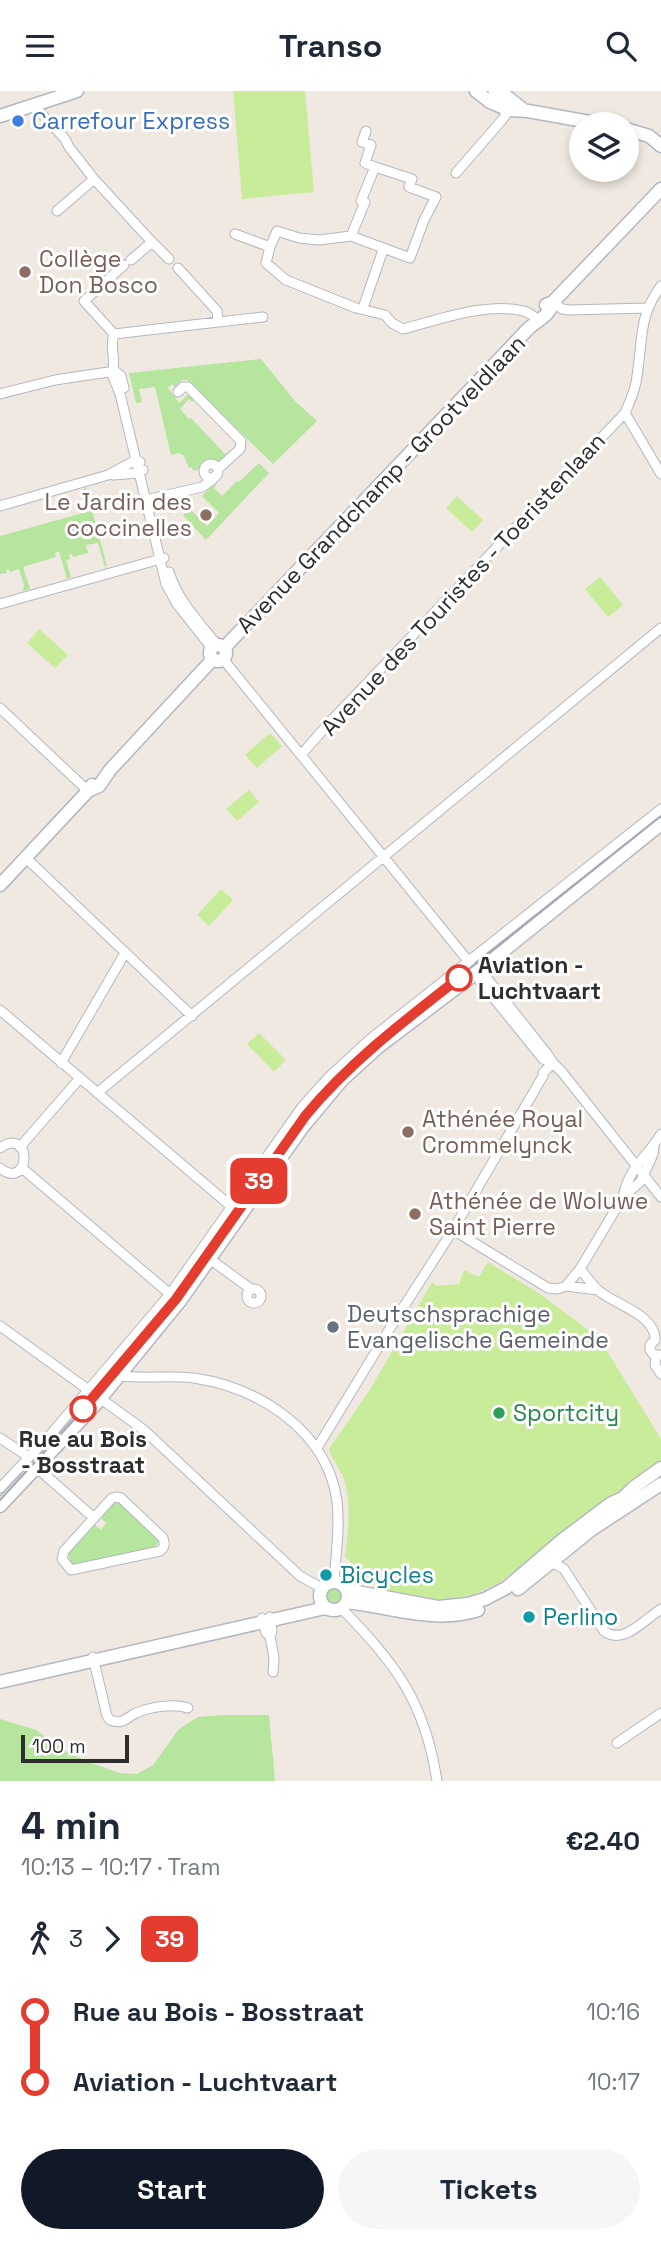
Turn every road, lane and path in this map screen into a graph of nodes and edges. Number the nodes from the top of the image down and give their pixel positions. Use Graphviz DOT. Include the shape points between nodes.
graph roads {
  1 [pos="77,91"];
  2 [pos="476,91"];
  3 [pos="500,98"];
  4 [pos="36,103"];
  5 [pos="0,116"];
  6 [pos="569,119"];
  7 [pos="366,131"];
  8 [pos="639,133"];
  9 [pos="661,146"];
  10 [pos="375,167"];
  11 [pos="456,173"];
  12 [pos="94,179"];
  13 [pos="661,189"];
  14 [pos="57,211"];
  15 [pos="236,234"];
  16 [pos="351,236"];
  17 [pos="152,242"];
  18 [pos="270,247"];
  19 [pos="383,250"];
  20 [pos="169,259"];
  21 [pos="178,268"];
  22 [pos="661,286"];
  23 [pos="553,302"];
  24 [pos="363,308"];
  25 [pos="647,308"];
  26 [pos="263,317"];
  27 [pos="537,319"];
  28 [pos="218,322"];
  29 [pos="114,334"];
  30 [pos="112,372"];
  31 [pos="178,392"];
  32 [pos="0,394"];
  33 [pos="625,413"];
  34 [pos="140,466"];
  35 [pos="216,473"];
  36 [pos="661,474"];
  37 [pos="196,487"];
  38 [pos="148,499"];
  39 [pos="0,506"];
  40 [pos="163,558"];
  41 [pos="0,604"];
  42 [pos="661,628"];
  43 [pos="218,653"];
  44 [pos="0,708"];
  45 [pos="301,755"];
  46 [pos="88,791"];
  47 [pos="661,809"];
  48 [pos="661,824"];
  49 [pos="383,857"];
  50 [pos="26,858"];
  51 [pos="0,885"];
  52 [pos="125,953"];
  53 [pos="472,967"];
  54 [pos="0,1010"];
  55 [pos="192,1016"];
  56 [pos="61,1063"];
  57 [pos="553,1063"];
  58 [pos="80,1078"];
  59 [pos="97,1093"];
  60 [pos="661,1134"];
  61 [pos="654,1146"];
  62 [pos="20,1147"];
  63 [pos="0,1148"];
  64 [pos="636,1164"];
  65 [pos="22,1168"];
  66 [pos="0,1169"];
  67 [pos="644,1175"];
  68 [pos="623,1197"];
  69 [pos="661,1197"];
  70 [pos="232,1207"];
  71 [pos="453,1230"];
  72 [pos="211,1260"];
  73 [pos="580,1269"];
  74 [pos="566,1286"];
  75 [pos="251,1289"];
  76 [pos="598,1290"];
  77 [pos="170,1294"];
  78 [pos="0,1326"];
  79 [pos="658,1340"];
  80 [pos="659,1355"];
  81 [pos="127,1357"];
  82 [pos="661,1374"];
  83 [pos="120,1376"];
  84 [pos="89,1389"];
  85 [pos="101,1398"];
  86 [pos="0,1438"];
  87 [pos="317,1448"];
  88 [pos="33,1462"];
  89 [pos="661,1468"];
  90 [pos="661,1484"];
  91 [pos="0,1488"];
  92 [pos="0,1506"];
  93 [pos="94,1518"];
  94 [pos="549,1563"];
  95 [pos="334,1581"];
  96 [pos="322,1598"];
  97 [pos="345,1600"];
  98 [pos="363,1604"];
  99 [pos="661,1609"];
  100 [pos="266,1619"];
  101 [pos="354,1622"];
  102 [pos="93,1659"];
  103 [pos="273,1672"];
  104 [pos="0,1679"];
  105 [pos="188,1707"];
  106 [pos="661,1713"];
  107 [pos="617,1743"];
  108 [pos="437,1781"];
  1 -- 4 [label="street"];
  2 -- 3 [label="street"];
  3 -- 6 [label="street" via="525,111"];
  3 -- 11 [label="street" via="502,120"];
  4 -- 5 [label="street"];
  4 -- 12 [label="street"];
  7 -- 10 [label="street" via="362,142 372,145 365,163"];
  8 -- 9 [label="street"];
  10 -- 16 [label="street"];
  10 -- 19 [label="street" via="412,180 409,187 436,197 410,258"];
  12 -- 14 [label="street"];
  12 -- 17 [label="street"];
  13 -- 23 [label="street, Avenue Grandchamp - Grootveldlaan"];
  15 -- 18 [label="street"];
  16 -- 18 [label="street" via="319,240 277,230"];
  16 -- 19 [label="street"];
  17 -- 20 [label="street"];
  17 -- 29 [label="street" via="84,301"];
  18 -- 24 [label="street" via="266,263 286,280"];
  19 -- 24 [label="street"];
  21 -- 28 [label="street" via="217,311"];
  22 -- 25 [label="street"];
  23 -- 25 [label="street" via="569,310"];
  23 -- 27 [label="street, Avenue Grandchamp - Grootveldlaan"];
  24 -- 27 [label="street" via="385,315 403,329 493,309 524,311"];
  25 -- 33 [label="street" via="635,387"];
  26 -- 28 [label="street"];
  27 -- 43 [label="street, Avenue Grandchamp - Grootveldlaan"];
  28 -- 29 [label="street"];
  29 -- 30 [label="street"];
  30 -- 32 [label="street"];
  30 -- 34 [label="street"];
  31 -- 35 [label="street" via="188,387 241,441 240,449"];
  33 -- 36 [label="street"];
  33 -- 45 [label="street, Avenue des Touristes - Toeristenlaan"];
  34 -- 38 [label="street"];
  34 -- 39 [label="street"];
  35 -- 37 [label="street" via="207,485"];
  35 -- 37 [label="street" via="211,464 206,467"];
  37 -- 38 [label="street"];
  38 -- 40 [label="street"];
  40 -- 41 [label="street"];
  40 -- 43 [label="street" via="171,594"];
  42 -- 49 [label="street"];
  43 -- 45 [label="street"];
  43 -- 46 [label="street, Avenue Grandchamp - Grootveldlaan"];
  44 -- 46 [label="street"];
  45 -- 49 [label="street"];
  46 -- 50 [label="street, Avenue Grandchamp - Grootveldlaan"];
  47 -- 53 [label="street" via="507,929"];
  48 -- 53 [label="street"];
  49 -- 53 [label="street"];
  49 -- 55 [label="street"];
  50 -- 51 [label="street, Avenue Grandchamp - Grootveldlaan"];
  50 -- 52 [label="street"];
  52 -- 55 [label="street"];
  52 -- 56 [label="street"];
  53 -- 57 [label="street" via="543,1059"];
  53 -- 70 [label="street" via="369,1040 329,1077 302,1107"];
  53 -- 72 [label="street" via="342,1080 302,1128"];
  54 -- 56 [label="street"];
  55 -- 59 [label="street"];
  56 -- 58 [label="street"];
  57 -- 64 [label="street"];
  57 -- 71 [label="street"];
  58 -- 59 [label="street"];
  58 -- 62 [label="street"];
  59 -- 70 [label="street"];
  60 -- 61 [label="street"];
  61 -- 64 [label="street"];
  61 -- 67 [label="street"];
  62 -- 63 [label="street" via="9,1144"];
  62 -- 65 [label="street" via="25,1155"];
  64 -- 67 [label="street"];
  64 -- 68 [label="street"];
  65 -- 66 [label="street" via="14,1173"];
  65 -- 77 [label="street"];
  67 -- 68 [label="street"];
  67 -- 69 [label="street"];
  68 -- 73 [label="street"];
  70 -- 77 [label="street"];
  71 -- 74 [label="street" via="548,1288"];
  71 -- 87 [label="street"];
  72 -- 75 [label="street"];
  72 -- 81 [label="street"];
  73 -- 74 [label="street"];
  73 -- 76 [label="street"];
  74 -- 76 [label="street"];
  76 -- 79 [label="street" via="650,1322"];
  77 -- 81 [label="street"];
  78 -- 84 [label="street"];
  79 -- 80 [label="street" via="650,1347"];
  80 -- 82 [label="street" via="654,1365"];
  81 -- 83 [label="street"];
  81 -- 84 [label="street"];
  83 -- 85 [label="street"];
  83 -- 87 [label="street" via="192,1378 227,1385 266,1402"];
  84 -- 85 [label="street"];
  84 -- 88 [label="street"];
  85 -- 88 [label="street"];
  85 -- 96 [label="street" via="164,1448"];
  86 -- 88 [label="street"];
  87 -- 95 [label="street" via="337,1499"];
  88 -- 91 [label="street"];
  88 -- 92 [label="street"];
  88 -- 93 [label="street"];
  89 -- 97 [label="street" via="561,1541 512,1584 485,1599 438,1607"];
  90 -- 94 [label="street"];
  93 -- 93 [label="street" via="62,1556 71,1570 160,1551 165,1543 121,1498 113,1498"];
  94 -- 98 [label="street" via="517,1590 470,1612 427,1615"];
  94 -- 99 [label="street" via="564,1570 604,1631 613,1636 626,1634"];
  95 -- 96 [label="street" via="326,1584"];
  95 -- 97 [label="street" via="342,1584"];
  96 -- 97 [label="street" via="333,1610"];
  96 -- 100 [label="street" via="308,1607"];
  97 -- 98 [label="street"];
  97 -- 101 [label="street"];
  98 -- 101 [label="street"];
  100 -- 102 [label="street"];
  100 -- 103 [label="street"];
  101 -- 108 [label="street" via="386,1656 417,1707 432,1748"];
  102 -- 104 [label="street"];
  102 -- 105 [label="street" via="110,1720 122,1722 139,1712"];
  106 -- 107 [label="street"];
}
